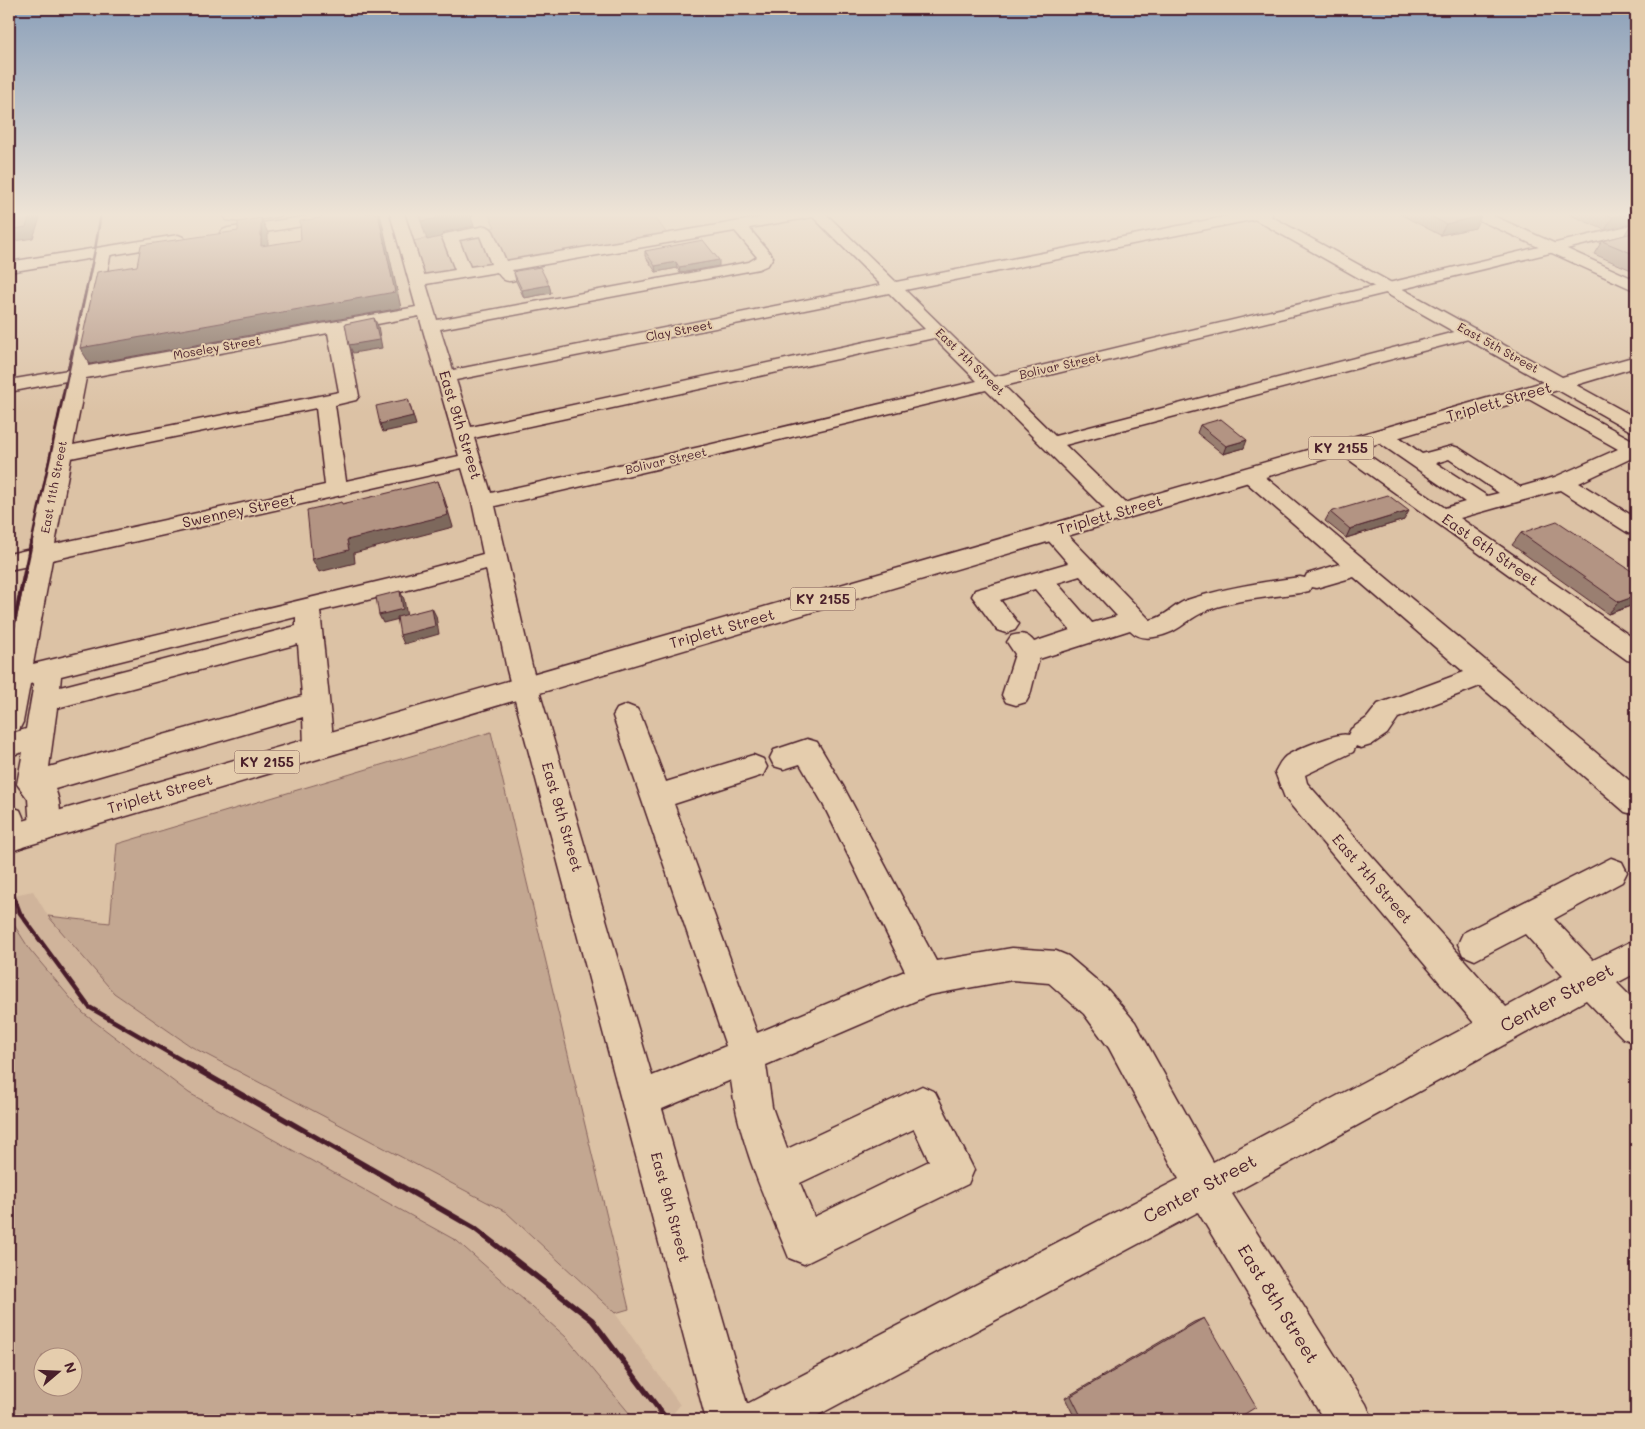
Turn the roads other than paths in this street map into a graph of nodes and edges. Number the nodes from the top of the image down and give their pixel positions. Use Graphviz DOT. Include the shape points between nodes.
graph roads {
  1 [pos="97,280"];
  2 [pos="426,280"];
  3 [pos="492,280"];
  4 [pos="510,280"];
  5 [pos="680,280"];
  6 [pos="885,280"];
  7 [pos="935,280"];
  8 [pos="1374,280"];
  9 [pos="1423,280"];
  10 [pos="1622,280"];
  11 [pos="418,281"];
  12 [pos="502,282"];
  13 [pos="1636,286"];
  14 [pos="894,288"];
  15 [pos="1389,288"];
  16 [pos="508,312"];
  17 [pos="429,318"];
  18 [pos="336,326"];
  19 [pos="938,332"];
  20 [pos="1470,333"];
  21 [pos="1636,362"];
  22 [pos="76,374"];
  23 [pos="445,377"];
  24 [pos="991,382"];
  25 [pos="1561,384"];
  26 [pos="9,386"];
  27 [pos="1532,393"];
  28 [pos="324,401"];
  29 [pos="1599,405"];
  30 [pos="1571,414"];
  31 [pos="1636,426"];
  32 [pos="462,435"];
  33 [pos="1382,436"];
  34 [pos="1052,443"];
  35 [pos="1344,447"];
  36 [pos="1636,449"];
  37 [pos="60,454"];
  38 [pos="469,460"];
  39 [pos="1418,461"];
  40 [pos="1249,475"];
  41 [pos="1563,482"];
  42 [pos="336,490"];
  43 [pos="1517,495"];
  44 [pos="483,502"];
  45 [pos="1483,504"];
  46 [pos="1121,512"];
  47 [pos="1441,516"];
  48 [pos="1636,528"];
  49 [pos="1052,532"];
  50 [pos="40,555"];
  51 [pos="496,558"];
  52 [pos="9,562"];
  53 [pos="1085,566"];
  54 [pos="1358,567"];
  55 [pos="1040,579"];
  56 [pos="307,606"];
  57 [pos="1136,619"];
  58 [pos="309,632"];
  59 [pos="1087,634"];
  60 [pos="1018,640"];
  61 [pos="1636,653"];
  62 [pos="49,670"];
  63 [pos="1484,674"];
  64 [pos="16,678"];
  65 [pos="525,686"];
  66 [pos="1016,696"];
  67 [pos="44,701"];
  68 [pos="315,703"];
  69 [pos="627,716"];
  70 [pos="9,722"];
  71 [pos="39,736"];
  72 [pos="9,745"];
  73 [pos="318,747"];
  74 [pos="784,758"];
  75 [pos="753,767"];
  76 [pos="32,784"];
  77 [pos="657,797"];
  78 [pos="1636,803"];
  79 [pos="45,828"];
  80 [pos="10,832"];
  81 [pos="1611,872"];
  82 [pos="1529,916"];
  83 [pos="1475,944"];
  84 [pos="1636,955"];
  85 [pos="927,979"];
  86 [pos="1589,980"];
  87 [pos="1636,1026"];
  88 [pos="1501,1028"];
  89 [pos="747,1055"];
  90 [pos="640,1100"];
  91 [pos="776,1174"];
  92 [pos="1205,1187"];
  93 [pos="729,1420"];
  94 [pos="762,1420"];
  95 [pos="1350,1420"];
  1 -- 22 [label="street, East 11th Street"];
  2 -- 11 [label="street"];
  3 -- 12 [label="street"];
  4 -- 12 [label="street"];
  5 -- 16 [label="street, Moseley Street"];
  6 -- 14 [label="street, East 7th Street"];
  7 -- 14 [label="street, Clay Street"];
  8 -- 15 [label="street, East 5th Street"];
  9 -- 15 [label="street, Bolivar Street"];
  10 -- 13 [label="street"];
  11 -- 17 [label="street, East 9th Street"];
  12 -- 16 [label="street"];
  14 -- 19 [label="street, East 7th Street"];
  14 -- 23 [label="street, Clay Street"];
  15 -- 20 [label="street, East 5th Street"];
  15 -- 24 [label="street, Bolivar Street"];
  16 -- 17 [label="street, Moseley Street"];
  17 -- 18 [label="street, Moseley Street"];
  17 -- 23 [label="street, East 9th Street"];
  18 -- 22 [label="street, Moseley Street"];
  18 -- 28 [label="street" via="349,396"];
  19 -- 24 [label="street, East 7th Street"];
  19 -- 32 [label="street"];
  20 -- 25 [label="street, East 5th Street"];
  20 -- 34 [label="street"];
  21 -- 25 [label="street, Triplett Street"];
  22 -- 26 [label="street, Moseley Street"];
  22 -- 37 [label="street, East 11th Street"];
  23 -- 32 [label="street, East 9th Street"];
  24 -- 34 [label="street, East 7th Street"];
  24 -- 44 [label="street, Bolivar Street"];
  25 -- 27 [label="street, Triplett Street / KY 2155"];
  25 -- 29 [label="street, East 5th Street"];
  27 -- 30 [label="street"];
  27 -- 33 [label="street, Triplett Street / KY 2155"];
  28 -- 37 [label="street"];
  28 -- 42 [label="street"];
  29 -- 30 [label="street"];
  29 -- 31 [label="street, East 5th Street"];
  30 -- 36 [label="street"];
  32 -- 38 [label="street, East 9th Street"];
  33 -- 35 [label="street, Triplett Street / KY 2155"];
  33 -- 39 [label="street"];
  34 -- 46 [label="street, East 7th Street"];
  35 -- 40 [label="street, Triplett Street / KY 2155"];
  35 -- 47 [label="street, East 6th Street"];
  36 -- 41 [label="street"];
  37 -- 50 [label="street, East 11th Street"];
  38 -- 42 [label="street, Swenney Street"];
  38 -- 44 [label="street, East 9th Street"];
  39 -- 43 [label="street" via="1452,452"];
  39 -- 45 [label="street"];
  40 -- 46 [label="street, Triplett Street / KY 2155"];
  40 -- 54 [label="street"];
  41 -- 43 [label="street"];
  41 -- 48 [label="street"];
  42 -- 50 [label="street, Swenney Street"];
  43 -- 45 [label="street"];
  44 -- 51 [label="street, East 9th Street"];
  45 -- 47 [label="street"];
  46 -- 49 [label="street, Triplett Street / KY 2155"];
  47 -- 61 [label="street, East 6th Street"];
  49 -- 53 [label="street"];
  49 -- 65 [label="street, Triplett Street / KY 2155"];
  50 -- 52 [label="street, Swenney Street"];
  50 -- 64 [label="street, East 11th Street"];
  51 -- 56 [label="street"];
  51 -- 65 [label="street, East 9th Street"];
  53 -- 55 [label="street"];
  53 -- 57 [label="street"];
  54 -- 57 [label="street" via="1308,582 1242,593 1193,607 1170,624 1155,628 1144,629"];
  54 -- 63 [label="street"];
  55 -- 59 [label="street"];
  55 -- 60 [label="street" via="984,596"];
  56 -- 58 [label="street"];
  56 -- 62 [label="street"];
  57 -- 59 [label="street"];
  58 -- 67 [label="street"];
  58 -- 68 [label="street"];
  59 -- 60 [label="street"];
  60 -- 66 [label="street"];
  62 -- 64 [label="street"];
  62 -- 67 [label="street"];
  63 -- 78 [label="street"];
  63 -- 88 [label="street, East 7th Street" via="1388,712 1377,726 1352,741 1297,764 1289,772 1295,789"];
  64 -- 70 [label="street, East 11th Street"];
  65 -- 73 [label="street, Triplett Street / KY 2155"];
  65 -- 90 [label="street, East 9th Street"];
  67 -- 71 [label="street"];
  68 -- 73 [label="street"];
  68 -- 76 [label="street"];
  69 -- 77 [label="street"];
  71 -- 72 [label="street"];
  71 -- 76 [label="street"];
  73 -- 79 [label="street, Triplett Street / KY 2155"];
  74 -- 85 [label="street" via="807,750"];
  75 -- 77 [label="street"];
  76 -- 79 [label="street" via="43,795"];
  77 -- 89 [label="street"];
  79 -- 80 [label="street, Triplett Street / KY 2155"];
  81 -- 82 [label="street"];
  82 -- 83 [label="street"];
  82 -- 86 [label="street"];
  84 -- 86 [label="street, Center Street"];
  85 -- 89 [label="street, East 8th Street"];
  85 -- 92 [label="street, East 8th Street" via="1012,964 1056,967 1096,1002 1122,1035"];
  86 -- 87 [label="street"];
  86 -- 88 [label="street, Center Street"];
  88 -- 92 [label="street, Center Street"];
  89 -- 90 [label="street, East 8th Street"];
  89 -- 91 [label="street" via="753,1107"];
  90 -- 93 [label="street, East 9th Street"];
  92 -- 94 [label="street, Center Street"];
  92 -- 95 [label="street, East 8th Street"];
}
